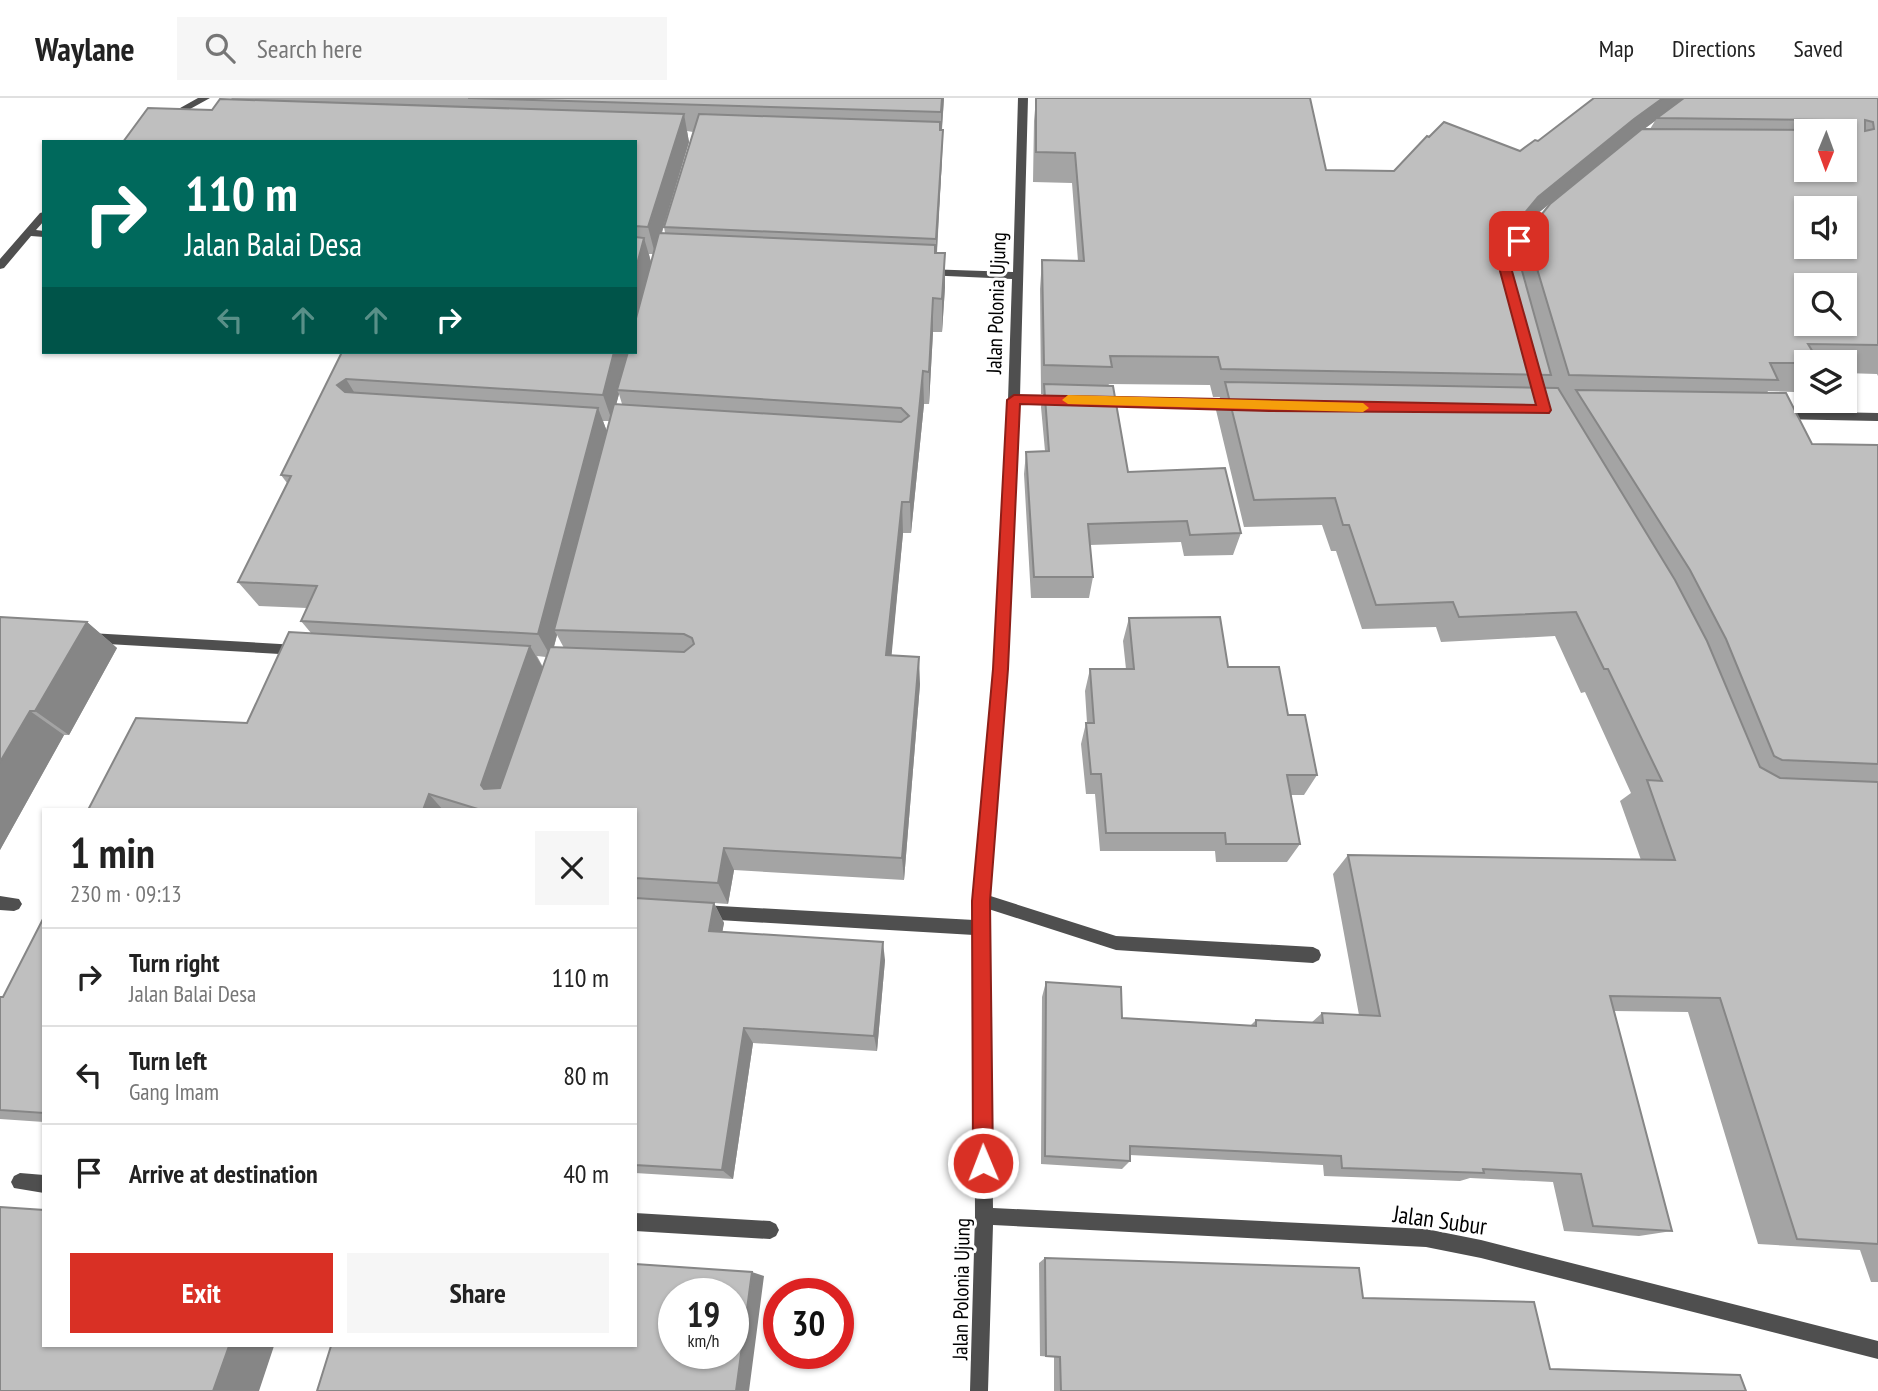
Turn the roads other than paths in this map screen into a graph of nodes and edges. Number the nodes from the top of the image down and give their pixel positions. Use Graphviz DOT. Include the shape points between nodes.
graph roads {
  1 [pos="205,98"];
  2 [pos="1023,98"];
  3 [pos="187,120"];
  4 [pos="1560,204"];
  5 [pos="42,217"];
  6 [pos="28,233"];
  7 [pos="42,234"];
  8 [pos="0,266"];
  9 [pos="1506,271"];
  10 [pos="918,272"];
  11 [pos="1018,276"];
  12 [pos="1014,400"];
  13 [pos="1074,400"];
  14 [pos="1088,400"];
  15 [pos="1255,406"];
  16 [pos="1767,415"];
  17 [pos="1878,417"];
  18 [pos="70,637"];
  19 [pos="307,651"];
  20 [pos="981,901"];
  21 [pos="690,911"];
  22 [pos="980,928"];
  23 [pos="1313,955"];
  24 [pos="20,1182"];
  25 [pos="42,1184"];
  26 [pos="984,1216"];
  27 [pos="637,1222"];
  28 [pos="770,1230"];
  29 [pos="1878,1350"];
  30 [pos="979,1391"];
  1 -- 3 [label="street" via="162,121"];
  2 -- 11 [label="street, Jalan Polonia Ujung" via="1029,114"];
  4 -- 9 [label="street" via="1510,252"];
  5 -- 6 [label="street"];
  6 -- 7 [label="street"];
  6 -- 8 [label="street"];
  10 -- 11 [label="street"];
  11 -- 12 [label="street, Jalan Polonia Ujung"];
  12 -- 13 [label="street"];
  12 -- 20 [label="street, Jalan Polonia Ujung" via="1000,669"];
  14 -- 15 [label="street"];
  16 -- 17 [label="street"];
  18 -- 19 [label="street"];
  20 -- 22 [label="street, Jalan Polonia Ujung"];
  20 -- 23 [label="street" via="1116,943"];
  21 -- 22 [label="street"];
  22 -- 26 [label="street, Jalan Polonia Ujung"];
  24 -- 25 [label="street"];
  26 -- 29 [label="street, Jalan Subur" via="1426,1238"];
  26 -- 30 [label="street, Jalan Polonia Ujung"];
  27 -- 28 [label="street"];
}
